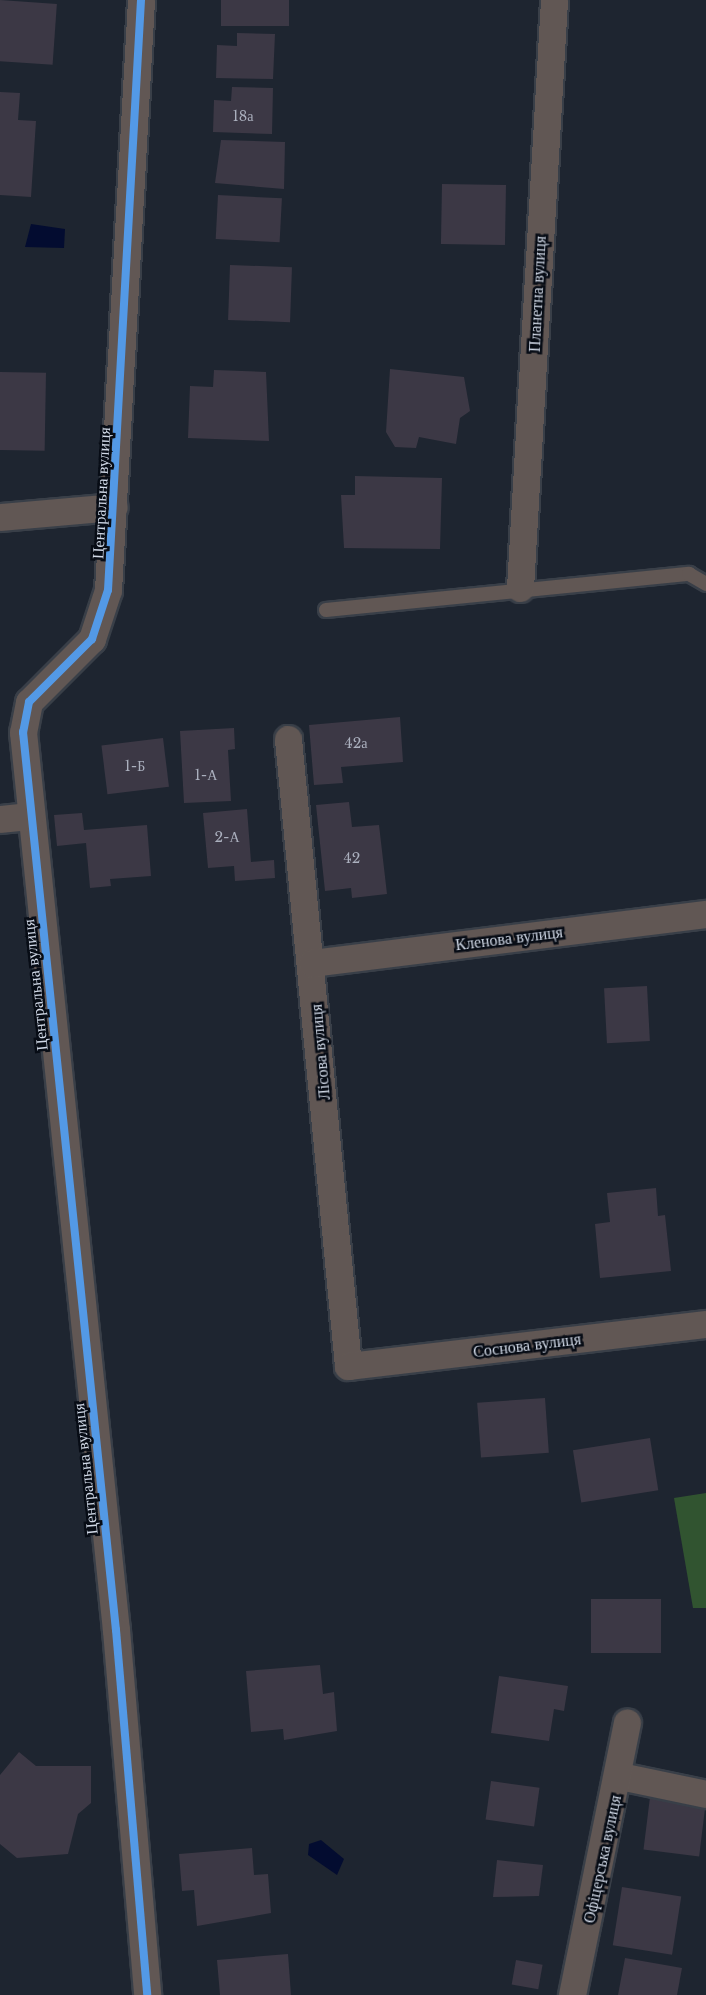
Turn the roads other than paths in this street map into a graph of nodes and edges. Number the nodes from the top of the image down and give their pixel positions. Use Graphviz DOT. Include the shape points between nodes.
graph roads {
  1 [pos="141,0"];
  2 [pos="554,0"];
  3 [pos="114,507"];
  4 [pos="0,517"];
  5 [pos="706,584"];
  6 [pos="520,588"];
  7 [pos="326,609"];
  8 [pos="288,739"];
  9 [pos="30,816"];
  10 [pos="0,819"];
  11 [pos="706,914"];
  12 [pos="312,963"];
  13 [pos="706,1324"];
  14 [pos="348,1366"];
  15 [pos="627,1722"];
  16 [pos="620,1776"];
  17 [pos="706,1794"];
  18 [pos="147,1995"];
  19 [pos="572,1995"];
  1 -- 3 [label="street, Центральна вулиця"];
  2 -- 6 [label="street, Планетна вулиця"];
  3 -- 4 [label="street"];
  3 -- 9 [label="street, Центральна вулиця" via="102,622 92,639 29,702 24,719"];
  5 -- 6 [label="lane" via="689,574"];
  6 -- 7 [label="lane"];
  8 -- 12 [label="street, Лісова вулиця"];
  9 -- 10 [label="street"];
  9 -- 18 [label="street, Центральна вулиця" via="116,1630"];
  11 -- 12 [label="street, Кленова вулиця"];
  12 -- 14 [label="street, Лісова вулиця"];
  13 -- 14 [label="street, Соснова вулиця"];
  15 -- 16 [label="street, Офіцерська вулиця"];
  16 -- 17 [label="street"];
  16 -- 19 [label="street, Офіцерська вулиця"];
}
